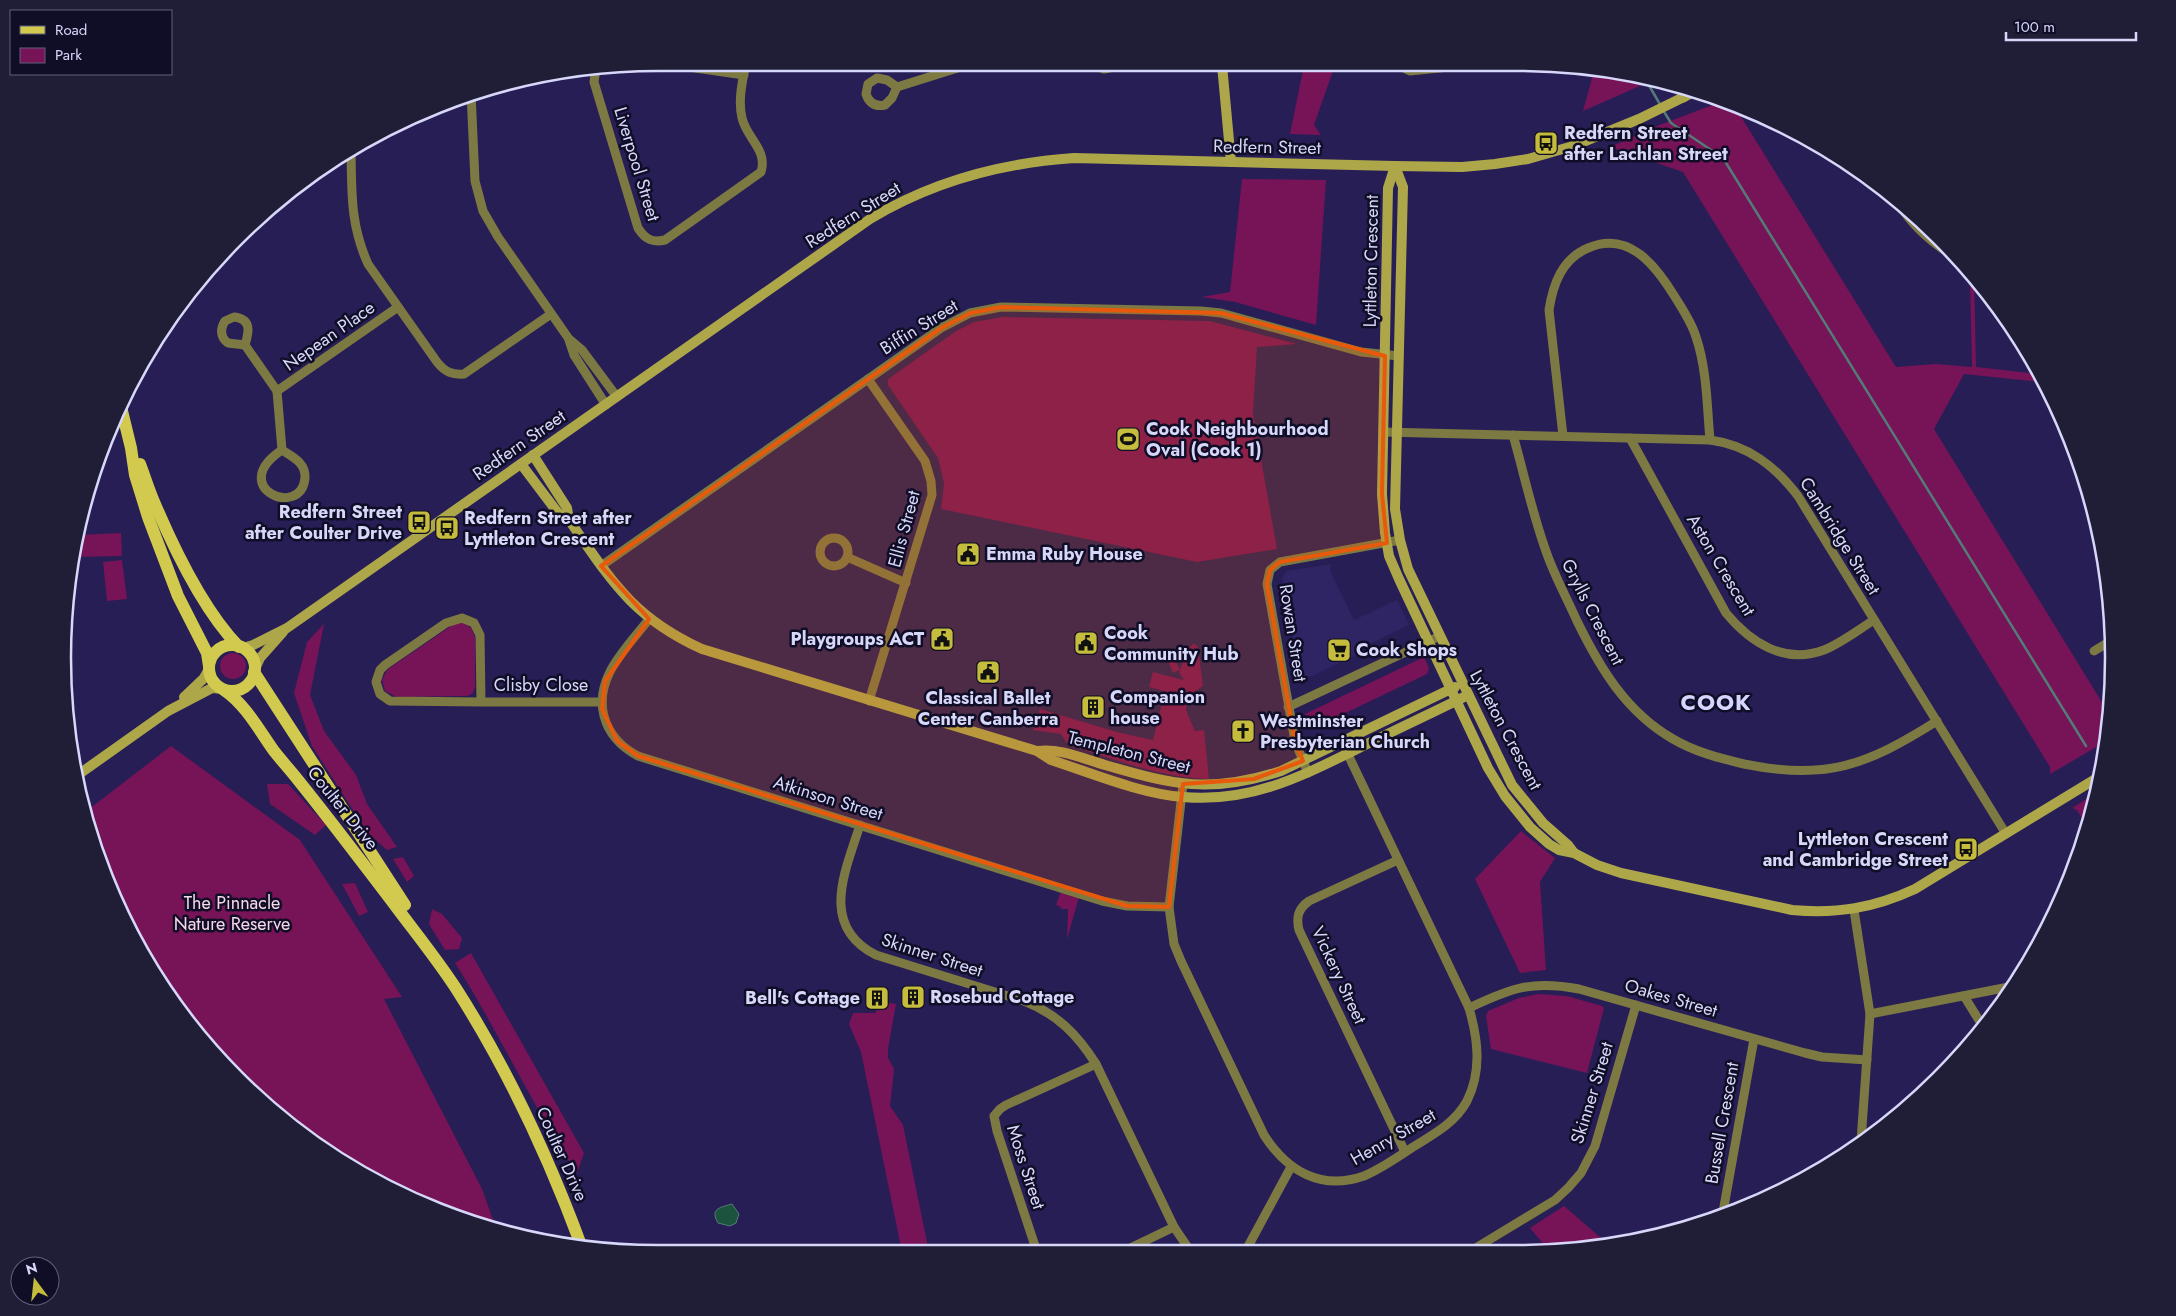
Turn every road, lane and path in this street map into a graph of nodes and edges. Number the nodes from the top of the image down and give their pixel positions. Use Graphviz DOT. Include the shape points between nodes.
graph roads {
  1 [pos="744,71"];
  2 [pos="948,71"];
  3 [pos="1223,71"];
  4 [pos="595,75"];
  5 [pos="897,87"];
  6 [pos="1683,95"];
  7 [pos="1687,96"];
  8 [pos="1689,97"];
  9 [pos="1684,98"];
  10 [pos="471,101"];
  11 [pos="351,158"];
  12 [pos="1231,162"];
  13 [pos="1395,166"];
  14 [pos="1917,228"];
  15 [pos="1934,244"];
  16 [pos="398,307"];
  17 [pos="551,314"];
  18 [pos="569,340"];
  19 [pos="245,345"];
  20 [pos="1385,356"];
  21 [pos="1399,356"];
  22 [pos="868,379"];
  23 [pos="278,391"];
  24 [pos="617,397"];
  25 [pos="606,405"];
  26 [pos="123,417"];
  27 [pos="1383,432"];
  28 [pos="1397,432"];
  29 [pos="1513,435"];
  30 [pos="1563,436"];
  31 [pos="1630,438"];
  32 [pos="1710,440"];
  33 [pos="131,448"];
  34 [pos="282,450"];
  35 [pos="533,455"];
  36 [pos="521,464"];
  37 [pos="569,520"];
  38 [pos="1400,540"];
  39 [pos="1387,543"];
  40 [pos="847,557"];
  41 [pos="601,566"];
  42 [pos="906,583"];
  43 [pos="649,619"];
  44 [pos="1874,620"];
  45 [pos="287,628"];
  46 [pos="1440,636"];
  47 [pos="1428,642"];
  48 [pos="2104,645"];
  49 [pos="241,647"];
  50 [pos="2094,651"];
  51 [pos="209,667"];
  52 [pos="255,671"];
  53 [pos="1462,684"];
  54 [pos="224,689"];
  55 [pos="1450,690"];
  56 [pos="1468,695"];
  57 [pos="869,701"];
  58 [pos="1456,701"];
  59 [pos="481,702"];
  60 [pos="602,702"];
  61 [pos="1288,707"];
  62 [pos="168,712"];
  63 [pos="1937,721"];
  64 [pos="1342,742"];
  65 [pos="1037,751"];
  66 [pos="1348,754"];
  67 [pos="1303,761"];
  68 [pos="83,771"];
  69 [pos="1308,772"];
  70 [pos="2091,781"];
  71 [pos="1183,784"];
  72 [pos="1182,797"];
  73 [pos="860,825"];
  74 [pos="2006,834"];
  75 [pos="1574,853"];
  76 [pos="1398,860"];
  77 [pos="1169,907"];
  78 [pos="1854,910"];
  79 [pos="431,951"];
  80 [pos="2003,988"];
  81 [pos="1964,996"];
  82 [pos="1636,1005"];
  83 [pos="1469,1008"];
  84 [pos="1870,1014"];
  85 [pos="1979,1021"];
  86 [pos="1754,1039"];
  87 [pos="1867,1060"];
  88 [pos="1096,1064"];
  89 [pos="1862,1134"];
  90 [pos="1405,1152"];
  91 [pos="1291,1167"];
  92 [pos="1724,1207"];
  93 [pos="1174,1227"];
  94 [pos="579,1240"];
  95 [pos="1035,1245"];
  96 [pos="1137,1245"];
  97 [pos="1186,1245"];
  98 [pos="1249,1245"];
  99 [pos="1481,1245"];
  1 -- 4 [label="street, Liverpool Street" via="740,107 748,132 762,155 761,172 665,240 656,242 647,239 638,228 594,82"];
  2 -- 5 [label="street"];
  3 -- 12 [label="street"];
  6 -- 9 [label="street"];
  7 -- 9 [label="street, Redfern Street"];
  8 -- 9 [label="street, Redfern Street"];
  9 -- 13 [label="street, Redfern Street" via="1573,146 1528,159 1462,167"];
  10 -- 17 [label="street" via="475,181 483,211"];
  11 -- 16 [label="street" via="354,226 360,246 368,264"];
  12 -- 13 [label="street, Redfern Street"];
  12 -- 24 [label="street, Redfern Street" via="1074,158 1032,161 925,190 870,219"];
  13 -- 20 [label="street, Lyttleton Crescent" via="1388,188"];
  13 -- 21 [label="street, Lyttleton Crescent" via="1403,187"];
  14 -- 15 [label="street"];
  16 -- 17 [label="street" via="440,367 454,375 473,369"];
  16 -- 23 [label="street, Nepean Place"];
  17 -- 18 [label="street"];
  18 -- 24 [label="street" via="582,350"];
  18 -- 25 [label="street" via="574,355"];
  19 -- 23 [label="street, Nepean Place"];
  20 -- 21 [label="street, Biffin Street"];
  20 -- 22 [label="street, Biffin Street" via="1221,313 991,308 950,322"];
  20 -- 27 [label="street, Lyttleton Crescent"];
  21 -- 28 [label="street, Lyttleton Crescent"];
  22 -- 41 [label="street, Biffin Street"];
  22 -- 42 [label="street, Ellis Street" via="925,461 931,481 930,508"];
  23 -- 34 [label="street, Nepean Place"];
  24 -- 25 [label="street, Redfern Street"];
  25 -- 35 [label="street, Redfern Street"];
  26 -- 33 [label="main road"];
  27 -- 28 [label="street, Cambridge Street"];
  27 -- 39 [label="street, Lyttleton Crescent" via="1382,502"];
  28 -- 29 [label="street, Cambridge Street"];
  28 -- 38 [label="street, Lyttleton Crescent" via="1395,509"];
  29 -- 30 [label="street, Cambridge Street"];
  29 -- 63 [label="street, Grylls Crescent" via="1550,562 1592,652 1632,707 1672,739 1718,758 1799,771 1854,764 1879,754"];
  30 -- 31 [label="street, Cambridge Street"];
  30 -- 32 [label="street" via="1549,310 1552,293 1560,271 1581,251 1594,245 1615,244 1629,248 1660,272 1689,321 1701,354"];
  31 -- 32 [label="street, Cambridge Street"];
  31 -- 44 [label="street, Aston Crescent" via="1726,612 1745,634 1775,651 1808,654 1831,646"];
  32 -- 44 [label="street, Cambridge Street" via="1754,454 1785,479"];
  33 -- 49 [label="main road" via="180,557 222,627"];
  33 -- 51 [label="main road" via="135,475 148,517 178,596 207,653"];
  34 -- 34 [label="street" via="301,463 305,477 304,484 295,495 281,498 263,487 261,472 268,460"];
  35 -- 36 [label="street, Redfern Street"];
  35 -- 37 [label="street, Templeton Street" via="567,508"];
  36 -- 37 [label="street, Templeton Street" via="558,513"];
  36 -- 45 [label="street, Redfern Street"];
  37 -- 41 [label="street, Templeton Street"];
  38 -- 39 [label="street, Rowan Street"];
  38 -- 46 [label="street, Lyttleton Crescent" via="1408,569"];
  39 -- 47 [label="street, Lyttleton Crescent" via="1399,579"];
  39 -- 61 [label="street, Rowan Street" via="1280,562 1270,570 1267,584"];
  40 -- 42 [label="street"];
  41 -- 43 [label="street, Templeton Street"];
  42 -- 57 [label="street, Ellis Street"];
  43 -- 57 [label="street, Templeton Street" via="702,649"];
  43 -- 60 [label="street, Atkinson Street" via="610,669"];
  44 -- 63 [label="street, Cambridge Street"];
  45 -- 49 [label="street, Redfern Street" via="253,645"];
  45 -- 52 [label="street, Redfern Street" via="260,658"];
  46 -- 47 [label="street"];
  46 -- 53 [label="street, Lyttleton Crescent"];
  47 -- 55 [label="street, Lyttleton Crescent"];
  47 -- 61 [label="street"];
  48 -- 50 [label="street"];
  49 -- 51 [label="main road" via="223,647 212,658"];
  49 -- 52 [label="main road" via="252,657"];
  51 -- 54 [label="main road" via="213,681"];
  51 -- 62 [label="street" via="204,678"];
  52 -- 54 [label="main road" via="252,680 240,690"];
  52 -- 79 [label="main road, Coulter Drive" via="419,927"];
  53 -- 55 [label="street, Templeton Street"];
  53 -- 56 [label="street, Lyttleton Crescent"];
  54 -- 62 [label="street" via="212,688"];
  54 -- 79 [label="main road, Coulter Drive" via="245,709"];
  55 -- 58 [label="street, Lyttleton Crescent"];
  55 -- 64 [label="street, Templeton Street"];
  56 -- 58 [label="street, Templeton Street"];
  56 -- 75 [label="street, Lyttleton Crescent" via="1512,785 1543,823"];
  57 -- 65 [label="street, Templeton Street"];
  58 -- 66 [label="street, Templeton Street"];
  58 -- 75 [label="street, Lyttleton Crescent" via="1488,768 1513,808 1550,844"];
  59 -- 59 [label="street, Clisby Close" via="390,701 380,694 376,682 385,665 446,623 457,618 468,619 478,628 480,635"];
  59 -- 60 [label="street, Clisby Close"];
  60 -- 73 [label="street, Atkinson Street" via="612,735 626,750 638,756"];
  61 -- 67 [label="street, Rowan Street" via="1294,741"];
  62 -- 68 [label="street"];
  63 -- 74 [label="street, Cambridge Street"];
  64 -- 66 [label="street, Henry Street"];
  64 -- 67 [label="street, Templeton Street"];
  65 -- 71 [label="street, Templeton Street" via="1056,751"];
  65 -- 72 [label="street, Templeton Street" via="1051,760 1142,789"];
  66 -- 69 [label="street, Templeton Street"];
  66 -- 76 [label="street, Henry Street"];
  67 -- 69 [label="street, Rowan Street"];
  67 -- 71 [label="street, Templeton Street" via="1254,780"];
  69 -- 72 [label="street, Templeton Street" via="1268,789 1240,796 1212,799"];
  70 -- 74 [label="street, Lyttleton Crescent"];
  71 -- 72 [label="street, Henry Street"];
  72 -- 77 [label="street, Henry Street"];
  73 -- 77 [label="street, Atkinson Street" via="1102,901 1127,906"];
  73 -- 88 [label="street, Skinner Street" via="840,896 844,921 860,946 876,955 1041,1008 1072,1031"];
  74 -- 78 [label="street, Lyttleton Crescent" via="1915,889 1891,900"];
  75 -- 78 [label="street, Lyttleton Crescent" via="1621,873 1780,908 1817,912"];
  76 -- 83 [label="street, Henry Street"];
  76 -- 90 [label="street, Vickery Street" via="1310,901 1301,908 1297,920"];
  77 -- 91 [label="street, Henry Street" via="1173,937 1181,961 1264,1135"];
  78 -- 84 [label="street"];
  79 -- 94 [label="main road, Coulter Drive" via="479,1026 530,1122"];
  80 -- 81 [label="street"];
  81 -- 84 [label="street"];
  81 -- 85 [label="street"];
  82 -- 83 [label="street, Oakes Street" via="1547,984 1505,992"];
  82 -- 86 [label="street, Oakes Street"];
  82 -- 99 [label="street, Skinner Street" via="1595,1146 1580,1173 1555,1200"];
  83 -- 90 [label="street, Henry Street" via="1475,1027 1477,1056 1467,1101 1445,1127"];
  84 -- 87 [label="street"];
  86 -- 87 [label="street, Oakes Street" via="1822,1057"];
  86 -- 92 [label="street, Bussell Crescent"];
  87 -- 89 [label="street"];
  88 -- 93 [label="street, Skinner Street"];
  88 -- 95 [label="street, Moss Street" via="1006,1105 994,1116 996,1131"];
  90 -- 91 [label="street, Henry Street" via="1370,1173 1347,1180 1323,1179"];
  91 -- 98 [label="street"];
  93 -- 96 [label="street"];
  93 -- 97 [label="street, Skinner Street"];
}
